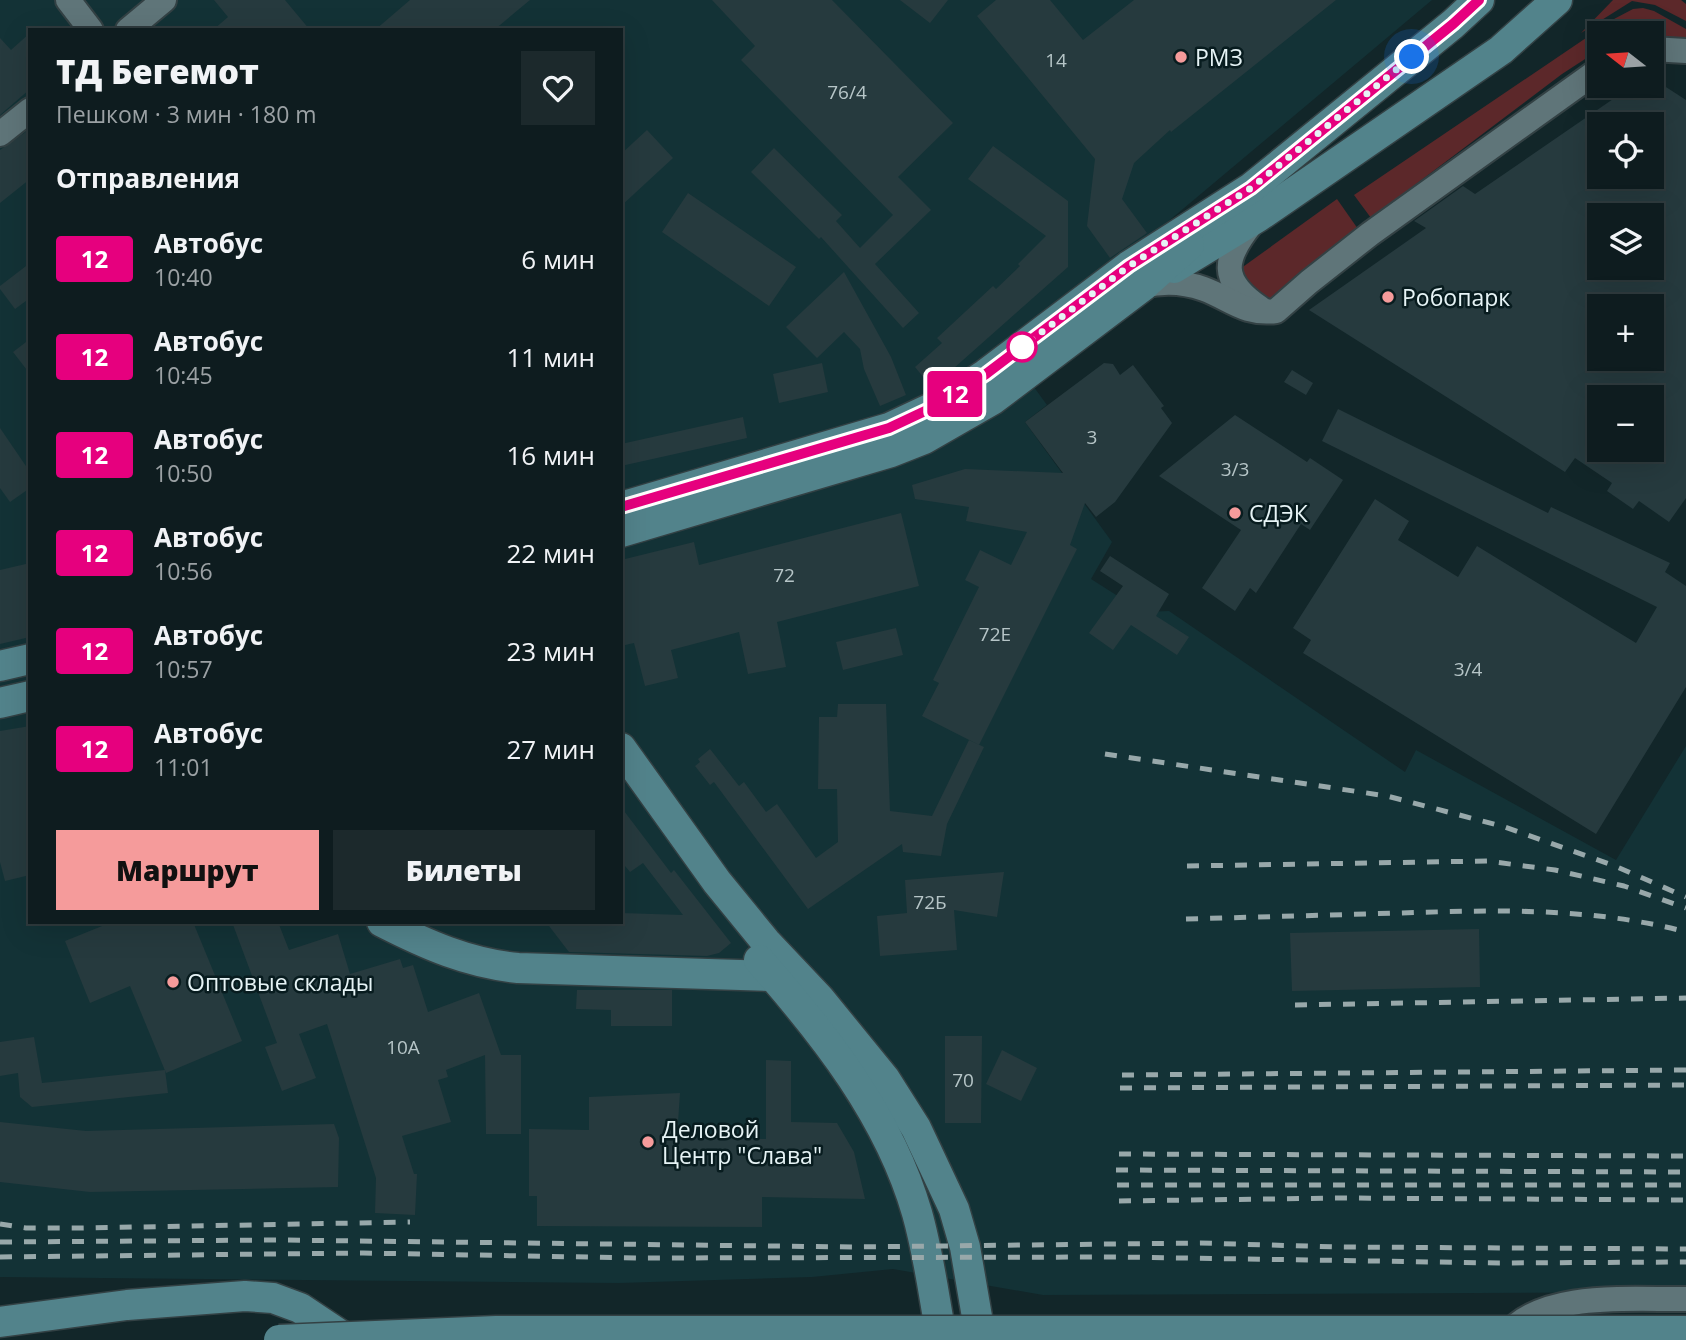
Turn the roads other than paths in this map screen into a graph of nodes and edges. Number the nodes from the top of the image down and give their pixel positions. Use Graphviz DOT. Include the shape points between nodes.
graph roads {
  1 [pos="68,0"];
  2 [pos="164,0"];
  3 [pos="1479,0"];
  4 [pos="1557,0"];
  5 [pos="89,28"];
  6 [pos="130,28"];
  7 [pos="1664,50"];
  8 [pos="1686,51"];
  9 [pos="1587,78"];
  10 [pos="28,112"];
  11 [pos="0,134"];
  12 [pos="1251,188"];
  13 [pos="1257,218"];
  14 [pos="1143,286"];
  15 [pos="1266,312"];
  16 [pos="623,506"];
  17 [pos="673,518"];
  18 [pos="623,531"];
  19 [pos="623,538"];
  20 [pos="28,659"];
  21 [pos="0,666"];
  22 [pos="28,696"];
  23 [pos="0,703"];
  24 [pos="623,729"];
  25 [pos="623,751"];
  26 [pos="623,778"];
  27 [pos="386,924"];
  28 [pos="773,976"];
  29 [pos="809,985"];
  30 [pos="1686,1299"];
  31 [pos="0,1322"];
  32 [pos="1686,1331"];
  33 [pos="279,1340"];
  34 [pos="348,1340"];
  35 [pos="942,1340"];
  36 [pos="981,1340"];
  37 [pos="1503,1340"];
  1 -- 5 [label="street"];
  2 -- 6 [label="street"];
  3 -- 12 [label="main road"];
  4 -- 13 [label="main road" via="1501,50"];
  7 -- 8 [label="street"];
  9 -- 15 [label="street" via="1370,234 1276,311"];
  10 -- 11 [label="street"];
  12 -- 14 [label="main road"];
  12 -- 16 [label="main road" via="1129,266 986,374 920,415"];
  13 -- 14 [label="main road"];
  13 -- 15 [label="street" via="1236,243 1230,271 1242,295"];
  14 -- 15 [label="street" via="1156,283 1204,289 1248,310"];
  14 -- 17 [label="main road" via="992,400 924,439"];
  17 -- 18 [label="main road"];
  17 -- 19 [label="main road"];
  20 -- 21 [label="main road"];
  22 -- 23 [label="main road"];
  24 -- 29 [label="main road" via="776,933"];
  25 -- 29 [label="main road" via="717,882 765,942"];
  26 -- 28 [label="main road"];
  27 -- 28 [label="main road" via="428,946 489,965"];
  28 -- 35 [label="main road" via="855,1081 888,1140 917,1213"];
  29 -- 36 [label="main road" via="885,1080 940,1175 965,1247"];
  30 -- 37 [label="street" via="1572,1303 1518,1323"];
  31 -- 34 [label="main road" via="127,1305 245,1296 273,1298 300,1308"];
  32 -- 33 [label="main road, bridge" via="496,1331"];
}
